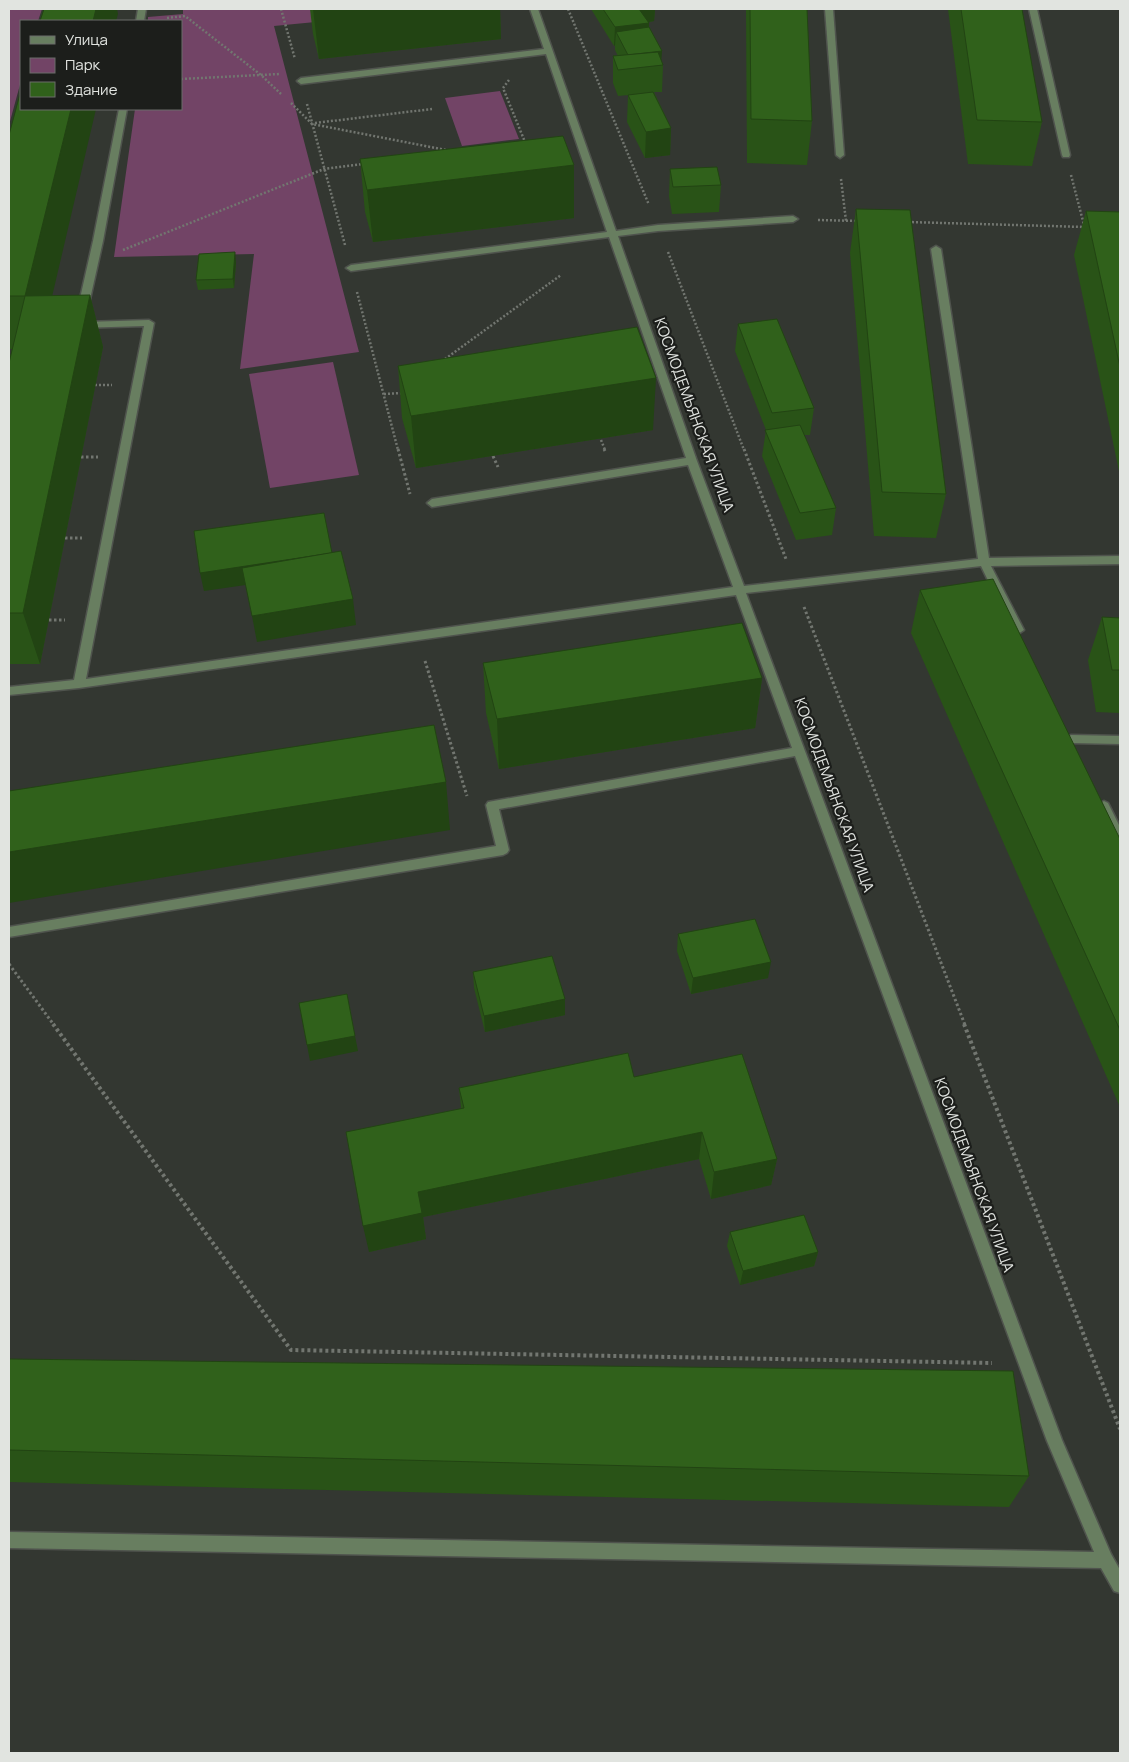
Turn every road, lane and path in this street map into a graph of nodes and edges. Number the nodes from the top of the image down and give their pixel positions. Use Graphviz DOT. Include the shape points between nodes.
graph roads {
  1 [pos="282,9"];
  2 [pos="534,9"];
  3 [pos="568,9"];
  4 [pos="829,9"];
  5 [pos="1033,9"];
  6 [pos="549,51"];
  7 [pos="529,53"];
  8 [pos="301,81"];
  9 [pos="432,109"];
  10 [pos="123,110"];
  11 [pos="312,124"];
  12 [pos="516,144"];
  13 [pos="454,152"];
  14 [pos="445,153"];
  15 [pos="1066,155"];
  16 [pos="840,156"];
  17 [pos="370,163"];
  18 [pos="324,169"];
  19 [pos="841,188"];
  20 [pos="1076,193"];
  21 [pos="793,219"];
  22 [pos="846,221"];
  23 [pos="865,221"];
  24 [pos="903,222"];
  25 [pos="1084,227"];
  26 [pos="1093,227"];
  27 [pos="658,228"];
  28 [pos="612,234"];
  29 [pos="936,249"];
  30 [pos="93,262"];
  31 [pos="351,268"];
  32 [pos="561,275"];
  33 [pos="444,360"];
  34 [pos="95,385"];
  35 [pos="116,385"];
  36 [pos="406,388"];
  37 [pos="398,393"];
  38 [pos="407,393"];
  39 [pos="384,394"];
  40 [pos="81,457"];
  41 [pos="100,457"];
  42 [pos="692,462"];
  43 [pos="410,496"];
  44 [pos="432,503"];
  45 [pos="65,538"];
  46 [pos="82,547"];
  47 [pos="1120,560"];
  48 [pos="984,562"];
  49 [pos="795,583"];
  50 [pos="740,590"];
  51 [pos="49,620"];
  52 [pos="64,629"];
  53 [pos="1023,641"];
  54 [pos="424,655"];
  55 [pos="79,684"];
  56 [pos="9,691"];
  57 [pos="1071,738"];
  58 [pos="1120,740"];
  59 [pos="800,751"];
  60 [pos="1100,797"];
  61 [pos="468,799"];
  62 [pos="1120,839"];
  63 [pos="9,932"];
  64 [pos="9,964"];
  65 [pos="992,1363"];
  66 [pos="1120,1429"];
  67 [pos="9,1540"];
  68 [pos="1105,1560"];
  69 [pos="1120,1585"];
  1 -- 8 [label="path"];
  2 -- 6 [label="street, КОСМОДЕМЬЯНСКАЯ УЛИЦА"];
  3 -- 27 [label="path"];
  4 -- 16 [label="street"];
  5 -- 15 [label="street"];
  6 -- 7 [label="street"];
  6 -- 28 [label="street, КОСМОДЕМЬЯНСКАЯ УЛИЦА"];
  7 -- 8 [label="street"];
  7 -- 12 [label="path" via="503,88 525,143"];
  8 -- 11 [label="path"];
  9 -- 11 [label="path"];
  10 -- 30 [label="street"];
  11 -- 18 [label="path"];
  13 -- 14 [label="path"];
  17 -- 18 [label="path"];
  18 -- 30 [label="path"];
  18 -- 31 [label="path"];
  19 -- 22 [label="path"];
  20 -- 25 [label="path"];
  21 -- 22 [label="path"];
  21 -- 27 [label="street"];
  22 -- 23 [label="path"];
  24 -- 25 [label="path"];
  25 -- 26 [label="path"];
  27 -- 28 [label="street"];
  27 -- 49 [label="path"];
  28 -- 31 [label="street"];
  28 -- 42 [label="street, КОСМОДЕМЬЯНСКАЯ УЛИЦА"];
  29 -- 48 [label="street"];
  30 -- 55 [label="street" via="79,325 149,323"];
  31 -- 39 [label="path"];
  32 -- 33 [label="path"];
  34 -- 35 [label="path"];
  36 -- 37 [label="path"];
  37 -- 38 [label="path"];
  37 -- 39 [label="path"];
  39 -- 43 [label="path"];
  40 -- 41 [label="path"];
  42 -- 44 [label="street"];
  42 -- 50 [label="street, КОСМОДЕМЬЯНСКАЯ УЛИЦА"];
  45 -- 46 [label="path" via="84,538"];
  47 -- 48 [label="street"];
  48 -- 49 [label="street"];
  48 -- 53 [label="street"];
  49 -- 50 [label="street"];
  49 -- 66 [label="path"];
  50 -- 55 [label="street"];
  50 -- 59 [label="street, КОСМОДЕМЬЯНСКАЯ УЛИЦА"];
  51 -- 52 [label="path" via="66,620"];
  54 -- 61 [label="path"];
  55 -- 56 [label="street"];
  57 -- 58 [label="street"];
  59 -- 63 [label="street" via="492,805 502,850"];
  59 -- 68 [label="street, КОСМОДЕМЬЯНСКАЯ УЛИЦА" via="1055,1441"];
  60 -- 62 [label="street"];
  64 -- 65 [label="path" via="291,1350"];
  67 -- 68 [label="street"];
  68 -- 69 [label="street, КОСМОДЕМЬЯНСКАЯ УЛИЦА"];
}
